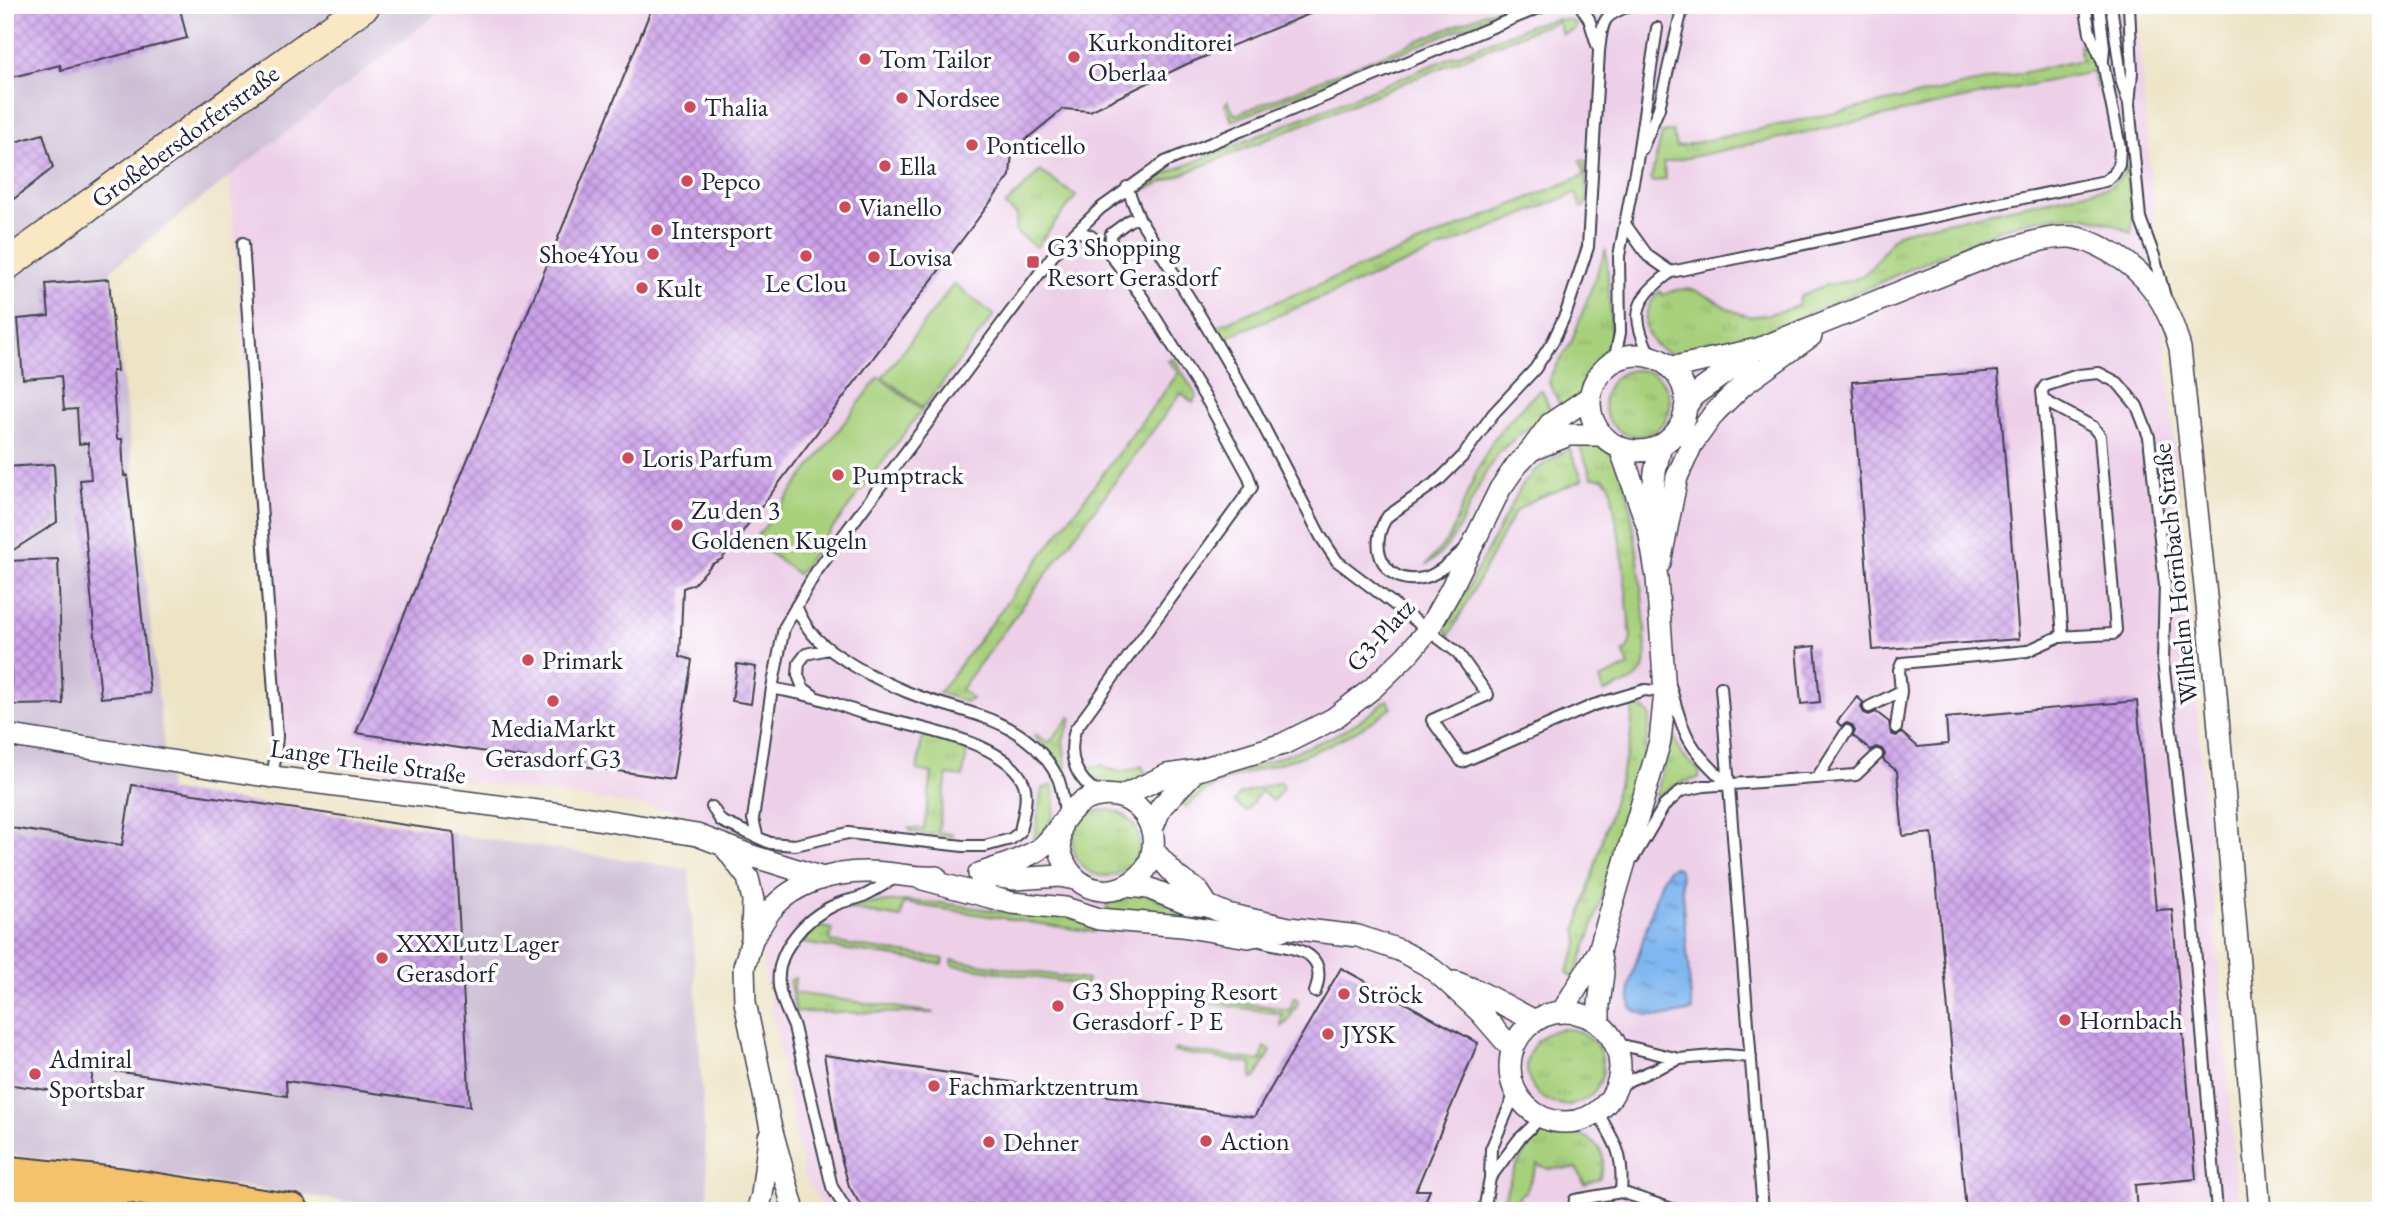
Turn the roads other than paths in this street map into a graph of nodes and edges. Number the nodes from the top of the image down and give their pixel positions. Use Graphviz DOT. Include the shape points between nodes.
graph roads {
  1 [pos="365,5"];
  2 [pos="1546,5"];
  3 [pos="1580,5"];
  4 [pos="1632,5"];
  5 [pos="1670,5"];
  6 [pos="2085,5"];
  7 [pos="2099,5"];
  8 [pos="2111,5"];
  9 [pos="2129,5"];
  10 [pos="1682,10"];
  11 [pos="1657,28"];
  12 [pos="1599,51"];
  13 [pos="2103,63"];
  14 [pos="2129,104"];
  15 [pos="1637,161"];
  16 [pos="1127,187"];
  17 [pos="1139,218"];
  18 [pos="1625,224"];
  19 [pos="1077,231"];
  20 [pos="243,243"];
  21 [pos="1110,254"];
  22 [pos="5,266"];
  23 [pos="1671,272"];
  24 [pos="2168,310"];
  25 [pos="1834,318"];
  26 [pos="1758,349"];
  27 [pos="1651,357"];
  28 [pos="1614,361"];
  29 [pos="1670,368"];
  30 [pos="1590,397"];
  31 [pos="2043,400"];
  32 [pos="1685,408"];
  33 [pos="1611,442"];
  34 [pos="1661,445"];
  35 [pos="1531,450"];
  36 [pos="1649,530"];
  37 [pos="1470,546"];
  38 [pos="1657,578"];
  39 [pos="796,606"];
  40 [pos="1428,630"];
  41 [pos="2063,637"];
  42 [pos="828,649"];
  43 [pos="1664,661"];
  44 [pos="1721,687"];
  45 [pos="772,688"];
  46 [pos="1900,691"];
  47 [pos="1665,692"];
  48 [pos="815,697"];
  49 [pos="1869,707"];
  50 [pos="1896,728"];
  51 [pos="1847,731"];
  52 [pos="5,735"];
  53 [pos="1877,755"];
  54 [pos="1195,771"];
  55 [pos="273,777"];
  56 [pos="1817,778"];
  57 [pos="1729,785"];
  58 [pos="1111,796"];
  59 [pos="712,807"];
  60 [pos="1064,822"];
  61 [pos="757,835"];
  62 [pos="1153,839"];
  63 [pos="722,844"];
  64 [pos="979,874"];
  65 [pos="900,875"];
  66 [pos="823,878"];
  67 [pos="923,878"];
  68 [pos="1075,879"];
  69 [pos="1620,881"];
  70 [pos="1127,886"];
  71 [pos="1208,906"];
  72 [pos="1289,928"];
  73 [pos="1248,937"];
  74 [pos="752,940"];
  75 [pos="1599,951"];
  76 [pos="1443,977"];
  77 [pos="1315,992"];
  78 [pos="1562,1012"];
  79 [pos="1535,1021"];
  80 [pos="1599,1024"];
  81 [pos="1614,1043"];
  82 [pos="1513,1050"];
  83 [pos="1751,1058"];
  84 [pos="1679,1059"];
  85 [pos="1516,1091"];
  86 [pos="1614,1091"];
  87 [pos="1597,1112"];
  88 [pos="1542,1117"];
  89 [pos="770,1124"];
  90 [pos="5,1173"];
  91 [pos="1490,1178"];
  92 [pos="5,1192"];
  93 [pos="1621,1192"];
  94 [pos="113,1211"];
  95 [pos="292,1211"];
  96 [pos="757,1211"];
  97 [pos="794,1211"];
  98 [pos="847,1211"];
  99 [pos="1484,1211"];
  100 [pos="1573,1211"];
  101 [pos="1678,1211"];
  102 [pos="1763,1211"];
  103 [pos="2217,1211"];
  104 [pos="2260,1211"];
  1 -- 22 [label="street, Großebersdorferstraße"];
  2 -- 16 [label="lane" via="1227,135 1165,162"];
  3 -- 12 [label="lane" via="1595,32"];
  4 -- 12 [label="lane" via="1611,12 1603,23"];
  5 -- 10 [label="lane"];
  6 -- 13 [label="lane" via="2090,33"];
  7 -- 13 [label="lane"];
  8 -- 14 [label="lane"];
  9 -- 14 [label="lane"];
  10 -- 15 [label="lane" via="1659,108"];
  11 -- 15 [label="lane"];
  12 -- 37 [label="lane" via="1588,247 1566,313 1535,369 1439,480 1388,516 1377,544 1390,571 1412,579 1430,576"];
  13 -- 23 [label="lane" via="2120,147 2119,165 2105,181"];
  14 -- 24 [label="lane" via="2140,218"];
  15 -- 18 [label="lane"];
  16 -- 17 [label="lane"];
  16 -- 19 [label="lane"];
  17 -- 21 [label="lane" via="1111,234"];
  17 -- 40 [label="lane" via="1229,363 1337,561"];
  18 -- 23 [label="lane" via="1648,256"];
  18 -- 28 [label="lane" via="1619,256 1620,333"];
  19 -- 21 [label="lane" via="1091,236"];
  19 -- 39 [label="lane" via="1057,250 990,338"];
  20 -- 55 [label="lane" via="277,736"];
  21 -- 58 [label="lane" via="1208,402 1252,488 1075,730 1071,743 1076,770 1081,779"];
  23 -- 27 [label="lane" via="1641,301 1640,333"];
  24 -- 25 [label="street, Wilhelm Hornbach Straße" via="2141,274 2119,257 2095,243 2071,237 2002,251"];
  24 -- 104 [label="street, Wilhelm Hornbach Straße" via="2180,348 2215,682"];
  25 -- 26 [label="street, Wilhelm Hornbach Straße"];
  25 -- 38 [label="street, Wilhelm Hornbach Straße" via="1743,385 1715,412 1692,444 1677,477"];
  26 -- 29 [label="street, Wilhelm Hornbach Straße"];
  26 -- 32 [label="street, Wilhelm Hornbach Straße" via="1693,396"];
  27 -- 28 [label="street"];
  27 -- 29 [label="street"];
  28 -- 30 [label="street" via="1596,380"];
  29 -- 32 [label="street" via="1682,386"];
  30 -- 33 [label="street" via="1591,412"];
  30 -- 35 [label="street, G3-Platz" via="1550,424"];
  31 -- 41 [label="lane"];
  31 -- 41 [label="lane" via="2101,436 2116,630 2113,634"];
  31 -- 103 [label="lane" via="2045,386 2099,373 2118,383 2137,406 2149,437 2165,585 2162,660 2192,912"];
  32 -- 34 [label="street" via="1678,429"];
  33 -- 34 [label="street" via="1646,450"];
  33 -- 35 [label="street, G3-Platz" via="1569,435"];
  33 -- 36 [label="street, Wilhelm Hornbach Straße"];
  34 -- 36 [label="street, Wilhelm Hornbach Straße"];
  35 -- 37 [label="street, G3-Platz" via="1500,489"];
  36 -- 38 [label="street, Wilhelm Hornbach Straße"];
  37 -- 40 [label="street, G3-Platz"];
  38 -- 43 [label="street, Wilhelm Hornbach Straße"];
  39 -- 42 [label="lane" via="810,633"];
  39 -- 45 [label="lane" via="784,628"];
  40 -- 47 [label="lane" via="1458,653 1488,695 1432,720 1462,762 1594,705 1645,690"];
  40 -- 54 [label="street, G3-Platz" via="1384,678 1333,719 1283,744"];
  41 -- 46 [label="lane" via="2027,651 1905,662 1899,670"];
  42 -- 48 [label="lane" via="806,654 799,663 803,688"];
  42 -- 60 [label="lane" via="908,693 1000,722 1023,736 1058,778"];
  43 -- 47 [label="street, Wilhelm Hornbach Straße"];
  43 -- 57 [label="lane" via="1688,743"];
  44 -- 57 [label="lane"];
  45 -- 48 [label="lane"];
  45 -- 61 [label="lane" via="753,819"];
  46 -- 49 [label="lane"];
  46 -- 50 [label="lane"];
  47 -- 69 [label="street, Wilhelm Hornbach Straße" via="1660,741"];
  48 -- 61 [label="lane" via="957,737 1005,761 1025,785 1020,832 998,843 963,846 848,833 795,845 770,843"];
  51 -- 56 [label="lane"];
  52 -- 55 [label="street, Lange Theile Straße"];
  53 -- 56 [label="lane" via="1856,775"];
  54 -- 58 [label="street, G3-Platz" via="1167,775"];
  54 -- 62 [label="street, G3-Platz" via="1161,807"];
  55 -- 63 [label="street, Lange Theile Straße" via="584,817 697,835"];
  56 -- 57 [label="lane"];
  57 -- 69 [label="lane" via="1681,791 1664,806"];
  57 -- 83 [label="lane"];
  58 -- 60 [label="street, G3-Platz" via="1083,801"];
  58 -- 62 [label="street" via="1134,804 1144,814"];
  59 -- 61 [label="lane" via="721,821"];
  60 -- 64 [label="street, G3-Platz" via="1034,852"];
  60 -- 68 [label="street" via="1059,845 1062,860"];
  62 -- 70 [label="street, G3-Platz" via="1146,870"];
  62 -- 71 [label="street" via="1177,877 1198,891"];
  63 -- 66 [label="street, G3-Platz"];
  63 -- 74 [label="street" via="748,878 753,900"];
  64 -- 67 [label="street, G3-Platz"];
  64 -- 68 [label="street, G3-Platz"];
  65 -- 66 [label="street, G3-Platz" via="851,872"];
  65 -- 67 [label="street, G3-Platz"];
  65 -- 98 [label="lane" via="816,916 798,932 780,964 779,984 794,1027 832,1187"];
  66 -- 74 [label="street, G3-Platz" via="807,883 772,909"];
  67 -- 73 [label="street" via="1099,919"];
  68 -- 70 [label="street, G3-Platz" via="1099,890"];
  69 -- 75 [label="street, Wilhelm Hornbach Straße"];
  70 -- 71 [label="street, G3-Platz"];
  71 -- 72 [label="street, G3-Platz"];
  72 -- 73 [label="street"];
  72 -- 76 [label="street" via="1359,936 1399,950"];
  73 -- 77 [label="lane" via="1305,951 1319,968"];
  74 -- 89 [label="street" via="744,967 745,1002"];
  75 -- 78 [label="street, Wilhelm Hornbach Straße"];
  75 -- 80 [label="street, Wilhelm Hornbach Straße" via="1603,973"];
  76 -- 79 [label="street"];
  76 -- 82 [label="street"];
  78 -- 79 [label="street"];
  78 -- 80 [label="street" via="1580,1014"];
  79 -- 82 [label="street"];
  80 -- 81 [label="street"];
  81 -- 84 [label="lane"];
  81 -- 86 [label="street" via="1619,1062"];
  82 -- 85 [label="street" via="1510,1068"];
  83 -- 84 [label="lane"];
  83 -- 102 [label="lane"];
  84 -- 86 [label="lane"];
  85 -- 88 [label="street" via="1527,1107"];
  85 -- 91 [label="lane" via="1491,1149"];
  86 -- 87 [label="street"];
  87 -- 88 [label="street" via="1568,1122"];
  87 -- 93 [label="lane" via="1614,1138 1623,1166"];
  88 -- 91 [label="lane"];
  89 -- 96 [label="street"];
  89 -- 97 [label="street"];
  90 -- 95 [label="main road"];
  91 -- 99 [label="lane"];
  92 -- 94 [label="main road"];
  93 -- 100 [label="lane" via="1576,1200"];
  93 -- 101 [label="lane"];
}
